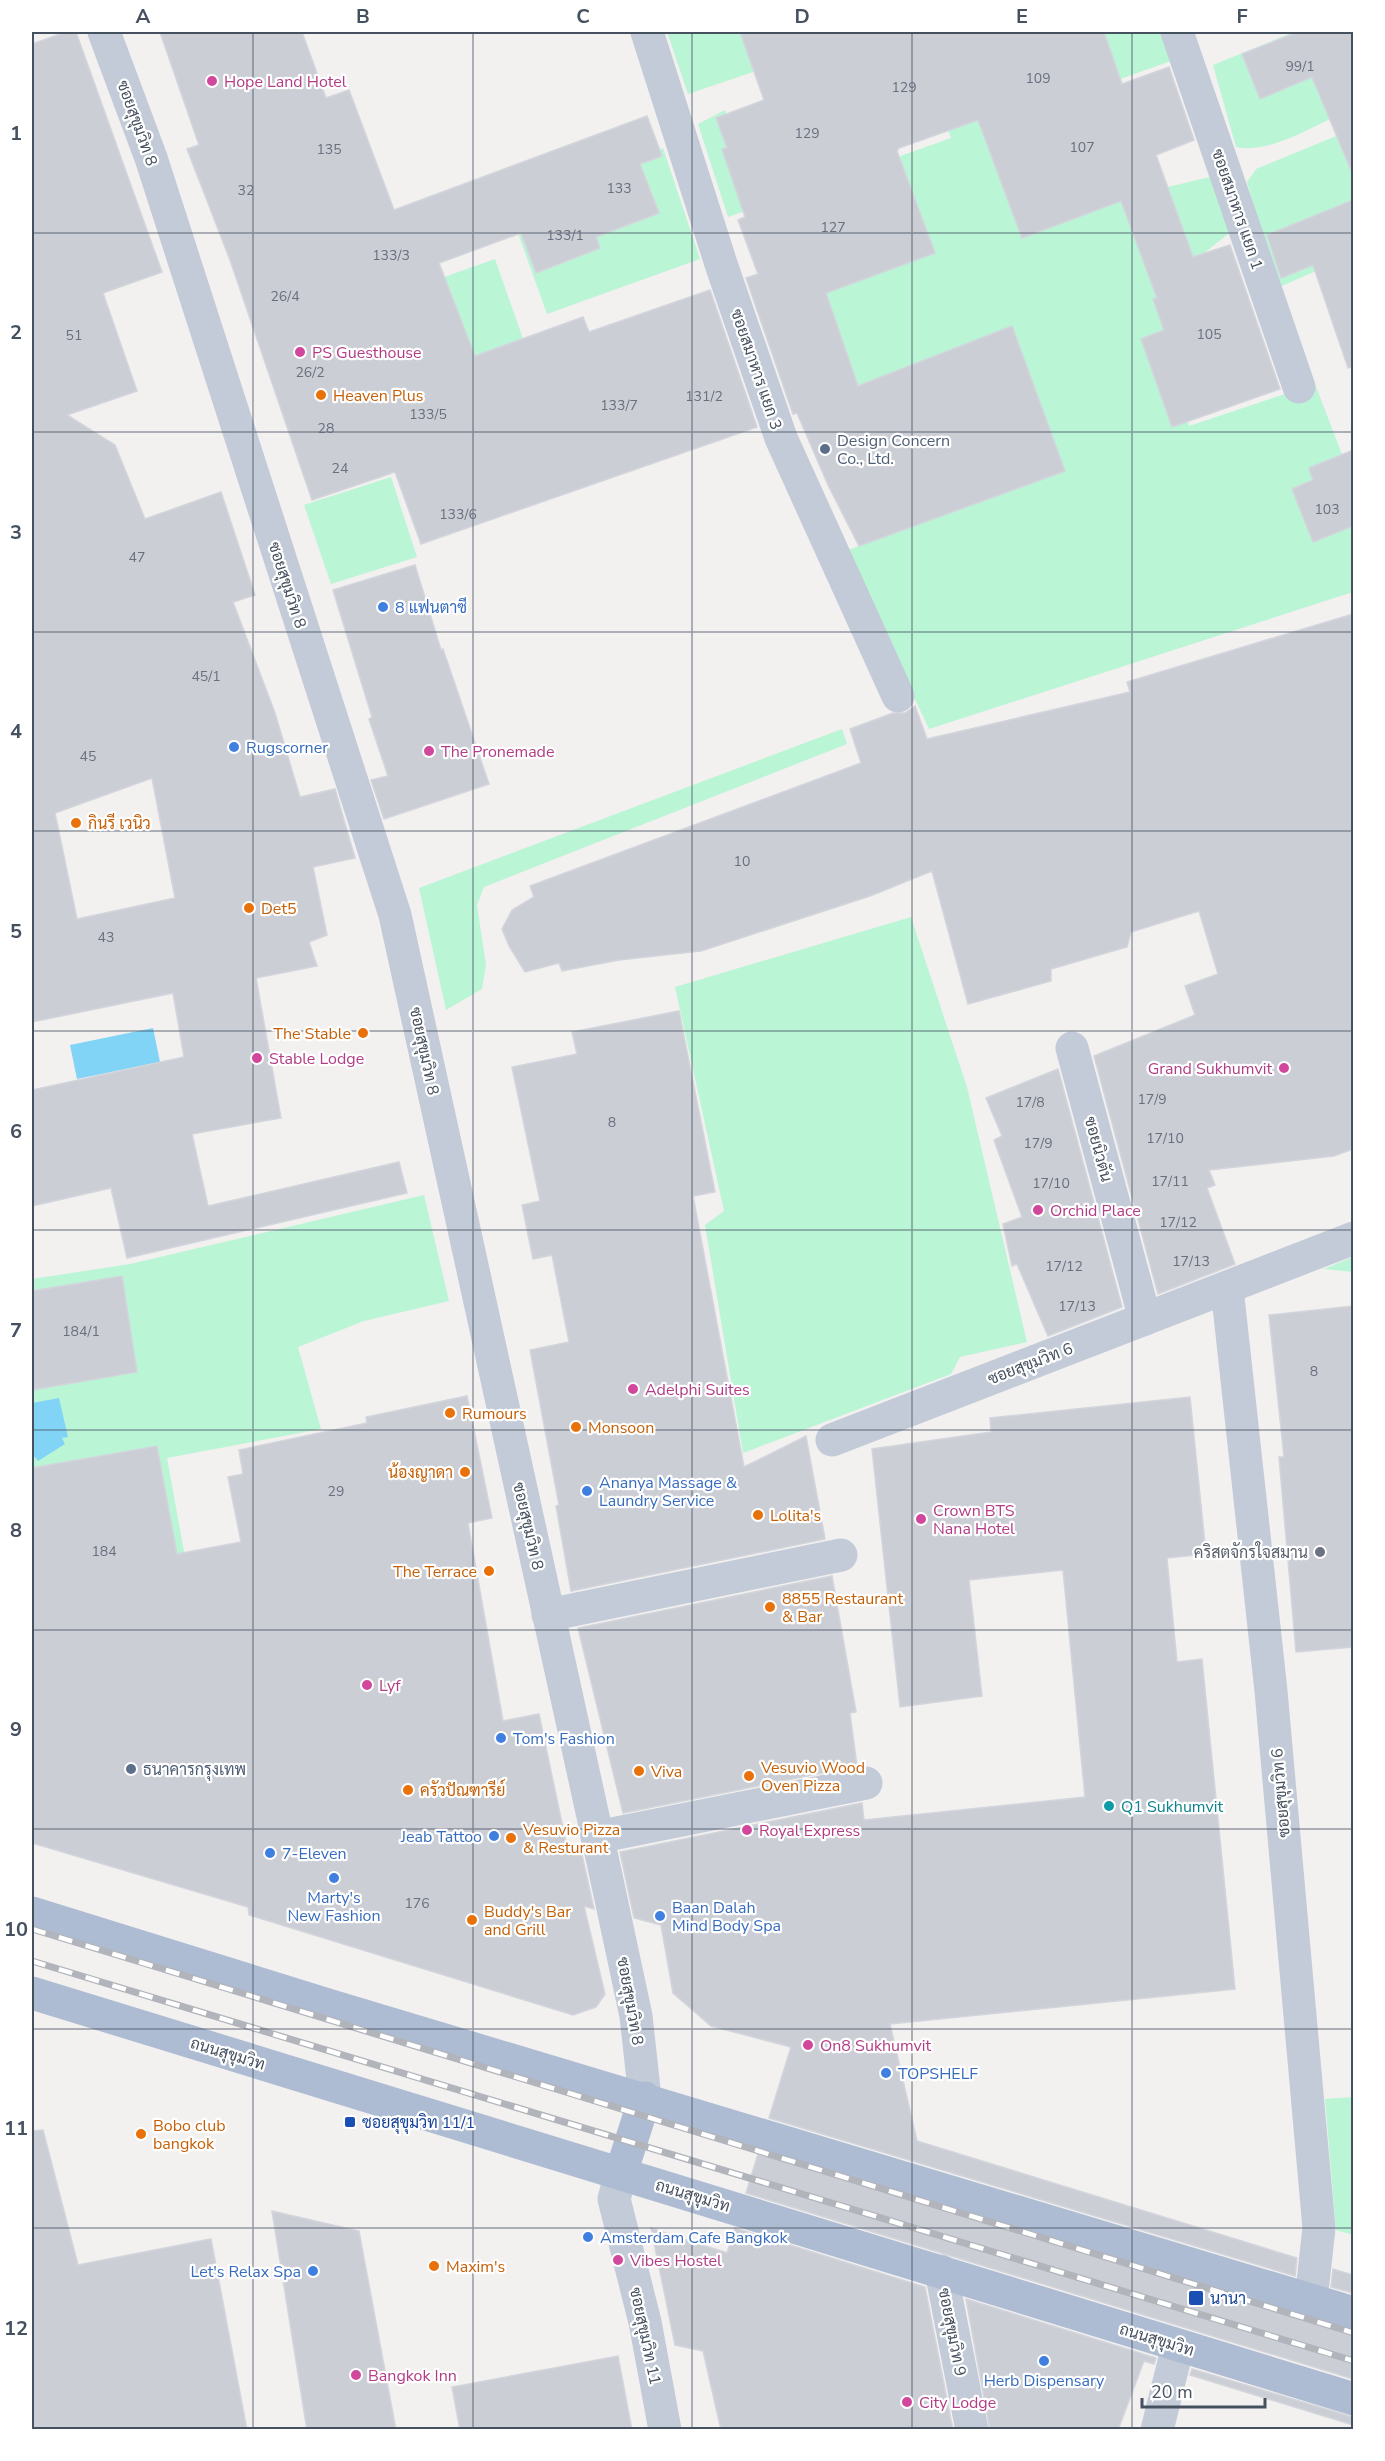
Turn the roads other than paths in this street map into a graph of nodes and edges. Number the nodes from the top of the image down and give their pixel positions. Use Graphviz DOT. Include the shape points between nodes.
graph roads {
  1 [pos="104,32"];
  2 [pos="647,32"];
  3 [pos="1177,32"];
  4 [pos="1299,387"];
  5 [pos="897,696"];
  6 [pos="1072,1048"];
  7 [pos="1353,1238"];
  8 [pos="1227,1288"];
  9 [pos="1144,1319"];
  10 [pos="832,1440"];
  11 [pos="841,1555"];
  12 [pos="548,1615"];
  13 [pos="866,1783"];
  14 [pos="597,1837"];
  15 [pos="32,1912"];
  16 [pos="32,1993"];
  17 [pos="645,2098"];
  18 [pos="621,2173"];
  19 [pos="941,2271"];
  20 [pos="1311,2300"];
  21 [pos="1353,2313"];
  22 [pos="1178,2346"];
  23 [pos="1353,2399"];
  24 [pos="665,2430"];
  25 [pos="972,2430"];
  26 [pos="1157,2430"];
  1 -- 12 [label="street, ซอยสุขุมวิท 8" via="151,158 395,915"];
  2 -- 5 [label="street, ซอยสมาหาร แยก 3" via="781,438"];
  3 -- 4 [label="street, ซอยสมาหาร แยก 1"];
  6 -- 9 [label="street, ซอยนิวตัน"];
  7 -- 8 [label="street, ซอยสุขุมวิท 6"];
  8 -- 9 [label="street, ซอยสุขุมวิท 6"];
  8 -- 20 [label="street, ซอยสุขุมวิท 6" via="1271,1691 1320,2228"];
  9 -- 10 [label="street, ซอยสุขุมวิท 6"];
  11 -- 12 [label="street"];
  12 -- 14 [label="street, ซอยสุขุมวิท 8"];
  13 -- 14 [label="street"];
  14 -- 17 [label="street, ซอยสุขุมวิท 8" via="636,2016"];
  15 -- 17 [label="main road"];
  16 -- 18 [label="main road, ถนนสุขุมวิท"];
  17 -- 18 [label="main road"];
  17 -- 20 [label="main road"];
  18 -- 19 [label="main road, ถนนสุขุมวิท"];
  18 -- 24 [label="street, ซอยสุขุมวิท 11" via="614,2199 645,2322"];
  19 -- 22 [label="main road, ถนนสุขุมวิท"];
  19 -- 25 [label="street, ซอยสุขุมวิท 9"];
  20 -- 21 [label="main road"];
  22 -- 23 [label="main road, ถนนสุขุมวิท"];
  22 -- 26 [label="street"];
}
